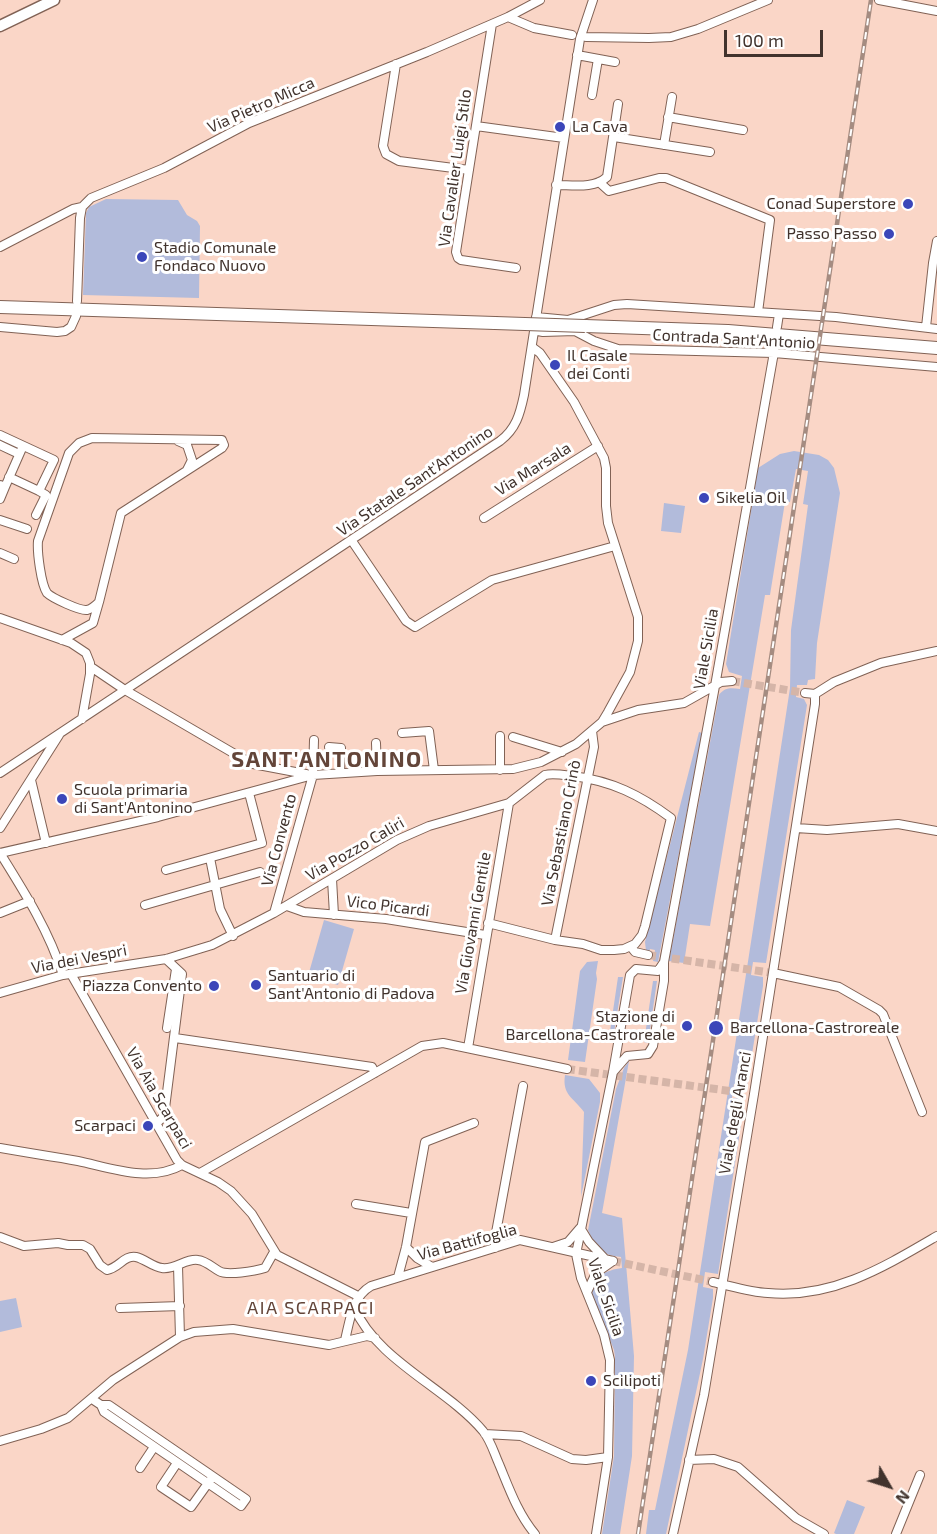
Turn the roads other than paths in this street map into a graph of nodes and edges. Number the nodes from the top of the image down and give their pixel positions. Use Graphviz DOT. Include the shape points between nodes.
graph roads {
  1 [pos="54,0"];
  2 [pos="540,0"];
  3 [pos="593,0"];
  4 [pos="768,0"];
  5 [pos="879,0"];
  6 [pos="902,2"];
  7 [pos="937,11"];
  8 [pos="508,17"];
  9 [pos="492,24"];
  10 [pos="0,26"];
  11 [pos="580,36"];
  12 [pos="577,55"];
  13 [pos="598,59"];
  14 [pos="615,62"];
  15 [pos="396,64"];
  16 [pos="592,94"];
  17 [pos="672,97"];
  18 [pos="618,104"];
  19 [pos="668,117"];
  20 [pos="476,126"];
  21 [pos="742,130"];
  22 [pos="614,137"];
  23 [pos="564,138"];
  24 [pos="664,145"];
  25 [pos="710,152"];
  26 [pos="469,170"];
  27 [pos="599,182"];
  28 [pos="556,185"];
  29 [pos="82,207"];
  30 [pos="937,241"];
  31 [pos="0,247"];
  32 [pos="516,268"];
  33 [pos="77,302"];
  34 [pos="0,307"];
  35 [pos="758,312"];
  36 [pos="779,314"];
  37 [pos="76,316"];
  38 [pos="536,317"];
  39 [pos="581,325"];
  40 [pos="0,327"];
  41 [pos="535,327"];
  42 [pos="777,327"];
  43 [pos="926,327"];
  44 [pos="937,329"];
  45 [pos="546,332"];
  46 [pos="776,341"];
  47 [pos="532,344"];
  48 [pos="937,348"];
  49 [pos="774,353"];
  50 [pos="937,367"];
  51 [pos="0,435"];
  52 [pos="177,440"];
  53 [pos="199,440"];
  54 [pos="0,445"];
  55 [pos="598,446"];
  56 [pos="188,448"];
  57 [pos="21,450"];
  58 [pos="197,461"];
  59 [pos="9,477"];
  60 [pos="3,486"];
  61 [pos="39,491"];
  62 [pos="0,499"];
  63 [pos="36,515"];
  64 [pos="484,518"];
  65 [pos="0,520"];
  66 [pos="27,529"];
  67 [pos="352,541"];
  68 [pos="615,546"];
  69 [pos="0,554"];
  70 [pos="14,559"];
  71 [pos="99,602"];
  72 [pos="82,610"];
  73 [pos="0,618"];
  74 [pos="84,628"];
  75 [pos="62,640"];
  76 [pos="937,651"];
  77 [pos="91,667"];
  78 [pos="732,681"];
  79 [pos="715,686"];
  80 [pos="125,690"];
  81 [pos="82,719"];
  82 [pos="602,722"];
  83 [pos="592,731"];
  84 [pos="61,732"];
  85 [pos="402,733"];
  86 [pos="500,736"];
  87 [pos="513,737"];
  88 [pos="314,740"];
  89 [pos="376,743"];
  90 [pos="329,747"];
  91 [pos="562,752"];
  92 [pos="545,760"];
  93 [pos="434,770"];
  94 [pos="500,770"];
  95 [pos="377,771"];
  96 [pos="0,773"];
  97 [pos="340,773"];
  98 [pos="549,774"];
  99 [pos="313,775"];
  100 [pos="587,778"];
  101 [pos="31,780"];
  102 [pos="249,793"];
  103 [pos="508,803"];
  104 [pos="0,828"];
  105 [pos="796,828"];
  106 [pos="937,831"];
  107 [pos="46,843"];
  108 [pos="0,853"];
  109 [pos="210,858"];
  110 [pos="166,870"];
  111 [pos="260,872"];
  112 [pos="332,879"];
  113 [pos="215,885"];
  114 [pos="30,901"];
  115 [pos="145,905"];
  116 [pos="287,906"];
  117 [pos="0,913"];
  118 [pos="274,913"];
  119 [pos="334,915"];
  120 [pos="488,923"];
  121 [pos="485,935"];
  122 [pos="233,936"];
  123 [pos="555,940"];
  124 [pos="631,947"];
  125 [pos="648,956"];
  126 [pos="166,959"];
  127 [pos="664,962"];
  128 [pos="176,969"];
  129 [pos="656,971"];
  130 [pos="773,974"];
  131 [pos="67,975"];
  132 [pos="664,979"];
  133 [pos="0,993"];
  134 [pos="167,1028"];
  135 [pos="175,1038"];
  136 [pos="468,1048"];
  137 [pos="567,1069"];
  138 [pos="613,1072"];
  139 [pos="375,1073"];
  140 [pos="523,1086"];
  141 [pos="922,1112"];
  142 [pos="158,1123"];
  143 [pos="474,1123"];
  144 [pos="0,1148"];
  145 [pos="182,1165"];
  146 [pos="200,1173"];
  147 [pos="356,1204"];
  148 [pos="411,1214"];
  149 [pos="581,1227"];
  150 [pos="937,1236"];
  151 [pos="0,1237"];
  152 [pos="406,1247"];
  153 [pos="495,1248"];
  154 [pos="554,1249"];
  155 [pos="274,1252"];
  156 [pos="576,1254"];
  157 [pos="609,1260"];
  158 [pos="178,1266"];
  159 [pos="432,1267"];
  160 [pos="398,1277"];
  161 [pos="581,1278"];
  162 [pos="717,1283"];
  163 [pos="587,1292"];
  164 [pos="358,1296"];
  165 [pos="180,1306"];
  166 [pos="354,1307"];
  167 [pos="120,1308"];
  168 [pos="180,1338"];
  169 [pos="375,1338"];
  170 [pos="345,1340"];
  171 [pos="92,1399"];
  172 [pos="101,1405"];
  173 [pos="485,1434"];
  174 [pos="0,1441"];
  175 [pos="154,1447"];
  176 [pos="608,1457"];
  177 [pos="689,1460"];
  178 [pos="177,1463"];
  179 [pos="140,1468"];
  180 [pos="920,1475"];
  181 [pos="210,1480"];
  182 [pos="243,1503"];
  183 [pos="535,1534"];
  184 [pos="596,1534"];
  185 [pos="674,1534"];
  186 [pos="824,1534"];
  187 [pos="896,1534"];
  1 -- 10 [label="main road"];
  2 -- 8 [label="street, Via Pietro Micca"];
  3 -- 11 [label="street, Via Statale Sant'Antonino"];
  4 -- 11 [label="street" via="671,37"];
  5 -- 6 [label="street"];
  6 -- 7 [label="street"];
  8 -- 9 [label="street, Via Pietro Micca"];
  8 -- 11 [label="street" via="534,28"];
  9 -- 15 [label="street, Via Pietro Micca"];
  9 -- 20 [label="street, Via Cavalier Luigi Stilo"];
  11 -- 12 [label="street, Via Statale Sant'Antonino"];
  12 -- 13 [label="street"];
  12 -- 23 [label="street, Via Statale Sant'Antonino"];
  13 -- 14 [label="street"];
  13 -- 16 [label="street"];
  15 -- 26 [label="street" via="383,146 386,154 399,161"];
  15 -- 29 [label="street, Via Pietro Micca" via="249,123 164,168 91,198"];
  17 -- 19 [label="street"];
  18 -- 22 [label="street"];
  19 -- 21 [label="street"];
  19 -- 24 [label="street"];
  20 -- 23 [label="street"];
  20 -- 26 [label="street, Via Cavalier Luigi Stilo"];
  22 -- 24 [label="street"];
  22 -- 27 [label="street" via="609,173"];
  23 -- 28 [label="street, Via Statale Sant'Antonino"];
  24 -- 25 [label="street"];
  26 -- 32 [label="street, Via Cavalier Luigi Stilo" via="456,255 465,261"];
  27 -- 28 [label="street"];
  27 -- 35 [label="street" via="609,191 666,178 770,220"];
  28 -- 38 [label="street, Via Statale Sant'Antonino"];
  29 -- 31 [label="street, Via Pietro Micca"];
  29 -- 33 [label="street"];
  30 -- 43 [label="street"];
  34 -- 39 [label="highway, bridge"];
  35 -- 36 [label="street, Contrada Sant'Antonio"];
  35 -- 39 [label="street, Contrada Sant'Antonio" via="627,304 614,305"];
  36 -- 42 [label="street"];
  36 -- 43 [label="street, Contrada Sant'Antonio"];
  37 -- 40 [label="street" via="71,327 61,332"];
  38 -- 39 [label="street, Contrada Sant'Antonio"];
  38 -- 41 [label="street, Via Statale Sant'Antonino"];
  39 -- 45 [label="street, Contrada Sant'Antonio"];
  39 -- 48 [label="highway" via="728,331"];
  39 -- 49 [label="street, Contrada Sant'Antonio" via="594,341 618,349"];
  41 -- 45 [label="street, Contrada Sant'Antonio"];
  41 -- 47 [label="street, Via Statale Sant'Antonino"];
  43 -- 44 [label="street, Contrada Sant'Antonio"];
  45 -- 47 [label="street"];
  46 -- 49 [label="street, Viale Sicilia"];
  47 -- 55 [label="street" via="574,402"];
  47 -- 67 [label="street, Via Statale Sant'Antonino" via="520,414 509,434"];
  49 -- 50 [label="street, Contrada Sant'Antonio"];
  49 -- 79 [label="street, Viale Sicilia"];
  51 -- 57 [label="street"];
  52 -- 53 [label="street"];
  52 -- 56 [label="street"];
  52 -- 72 [label="street" via="92,438 69,453 38,541 38,552 48,593"];
  53 -- 56 [label="street"];
  53 -- 58 [label="street" via="224,442 222,448"];
  54 -- 57 [label="street"];
  55 -- 64 [label="street, Via Marsala"];
  55 -- 68 [label="street" via="606,468 606,513"];
  56 -- 58 [label="street"];
  57 -- 59 [label="street"];
  57 -- 61 [label="street" via="54,460"];
  58 -- 71 [label="street" via="185,473 121,513"];
  59 -- 60 [label="street"];
  59 -- 61 [label="street"];
  60 -- 62 [label="street"];
  61 -- 63 [label="street" via="46,495"];
  65 -- 66 [label="street"];
  67 -- 68 [label="street" via="406,621 415,627 492,580"];
  67 -- 80 [label="street, Via Statale Sant'Antonino"];
  68 -- 82 [label="street" via="638,617 638,641 630,672"];
  69 -- 70 [label="street"];
  71 -- 72 [label="street"];
  71 -- 74 [label="street" via="93,623"];
  72 -- 74 [label="street" via="90,616"];
  73 -- 75 [label="street"];
  74 -- 75 [label="street"];
  75 -- 77 [label="street" via="82,649"];
  76 -- 105 [label="street, Viale degli Aranci" via="880,663 810,694 815,705"];
  77 -- 80 [label="street"];
  77 -- 81 [label="street"];
  78 -- 79 [label="street"];
  79 -- 82 [label="street" via="684,703 638,710"];
  79 -- 127 [label="street, Viale Sicilia"];
  80 -- 81 [label="street, Via Statale Sant'Antonino"];
  80 -- 99 [label="street" via="253,764"];
  81 -- 84 [label="street, Via Statale Sant'Antonino"];
  82 -- 83 [label="street"];
  83 -- 91 [label="street"];
  83 -- 100 [label="street, Via Sebastiano Crinò" via="594,747"];
  84 -- 96 [label="street, Via Statale Sant'Antonino"];
  84 -- 101 [label="street"];
  85 -- 93 [label="street" via="429,731"];
  86 -- 94 [label="street"];
  87 -- 91 [label="street"];
  88 -- 99 [label="street, Via Convento"];
  89 -- 95 [label="street"];
  90 -- 97 [label="street" via="340,748"];
  91 -- 92 [label="street"];
  92 -- 94 [label="street"];
  92 -- 98 [label="street"];
  93 -- 94 [label="street"];
  93 -- 95 [label="street"];
  95 -- 97 [label="street"];
  97 -- 99 [label="street"];
  98 -- 100 [label="street"];
  98 -- 103 [label="street, Via Pozzo Caliri"];
  99 -- 102 [label="street"];
  99 -- 118 [label="street, Via Convento"];
  100 -- 123 [label="street, Via Sebastiano Crinò"];
  100 -- 124 [label="street" via="624,788 671,818 645,926"];
  101 -- 104 [label="street"];
  101 -- 107 [label="street"];
  102 -- 107 [label="street"];
  102 -- 109 [label="street" via="262,843"];
  103 -- 112 [label="street, Via Pozzo Caliri" via="406,835"];
  103 -- 120 [label="street, Via Giovanni Gentile"];
  105 -- 106 [label="street" via="827,830 898,824"];
  105 -- 130 [label="street, Viale degli Aranci"];
  107 -- 108 [label="street"];
  108 -- 114 [label="street, Via Aia Scarpaci"];
  109 -- 110 [label="street"];
  109 -- 113 [label="street"];
  111 -- 113 [label="street"];
  112 -- 116 [label="street, Via Pozzo Caliri"];
  112 -- 119 [label="street"];
  113 -- 115 [label="street"];
  113 -- 122 [label="street" via="220,909"];
  114 -- 117 [label="street"];
  114 -- 131 [label="street, Via Aia Scarpaci"];
  116 -- 118 [label="street, Via Pozzo Caliri"];
  116 -- 119 [label="street, Vico Picardi"];
  118 -- 122 [label="street"];
  119 -- 121 [label="street, Vico Picardi"];
  120 -- 121 [label="street, Via Giovanni Gentile"];
  120 -- 123 [label="street"];
  121 -- 136 [label="street, Via Giovanni Gentile"];
  122 -- 126 [label="street"];
  123 -- 124 [label="street" via="601,950"];
  124 -- 125 [label="street"];
  126 -- 128 [label="street"];
  126 -- 131 [label="street, Via dei Vespri"];
  127 -- 129 [label="street"];
  127 -- 132 [label="street, Viale Sicilia"];
  128 -- 134 [label="street"];
  128 -- 135 [label="street" via="182,974"];
  129 -- 132 [label="street"];
  129 -- 138 [label="street, Viale Sicilia" via="636,969 630,973"];
  130 -- 141 [label="street" via="839,987 879,1010"];
  130 -- 162 [label="street, Viale degli Aranci"];
  131 -- 133 [label="street, Via dei Vespri"];
  131 -- 142 [label="street, Via Aia Scarpaci"];
  132 -- 138 [label="street, Viale Sicilia" via="653,1049 646,1055 627,1056"];
  135 -- 139 [label="street" via="372,1067"];
  135 -- 142 [label="street" via="164,1116"];
  136 -- 137 [label="street"];
  136 -- 139 [label="street" via="432,1043"];
  138 -- 149 [label="street, Viale Sicilia"];
  139 -- 146 [label="street"];
  140 -- 153 [label="street"];
  142 -- 145 [label="street, Via Aia Scarpaci"];
  143 -- 148 [label="street" via="426,1142"];
  144 -- 145 [label="street" via="128,1173 174,1170"];
  145 -- 146 [label="street, Via Aia Scarpaci"];
  146 -- 155 [label="street, Via Aia Scarpaci" via="238,1198 257,1221"];
  147 -- 148 [label="street"];
  148 -- 152 [label="street"];
  149 -- 154 [label="street" via="568,1242"];
  149 -- 156 [label="street, Viale Sicilia"];
  149 -- 157 [label="street" via="594,1248"];
  150 -- 162 [label="street" via="869,1274 832,1288 798,1294 767,1293"];
  151 -- 158 [label="street" via="24,1246 83,1245 107,1270 129,1257 163,1268"];
  152 -- 159 [label="street"];
  152 -- 160 [label="street"];
  153 -- 154 [label="street, Via Battifoglia" via="520,1240"];
  153 -- 159 [label="street, Via Battifoglia"];
  154 -- 156 [label="street, Via Battifoglia"];
  154 -- 161 [label="street" via="565,1256"];
  155 -- 158 [label="street" via="268,1265 261,1269 224,1273 200,1260"];
  155 -- 164 [label="street"];
  156 -- 157 [label="street, Via Battifoglia"];
  156 -- 161 [label="street, Viale Sicilia"];
  157 -- 163 [label="street" via="596,1273"];
  158 -- 165 [label="street"];
  159 -- 160 [label="street, Via Battifoglia"];
  160 -- 164 [label="street, Via Battifoglia" via="371,1286"];
  161 -- 163 [label="street, Viale Sicilia"];
  162 -- 177 [label="street, Viale degli Aranci" via="704,1395"];
  163 -- 176 [label="street, Viale Sicilia" via="610,1360"];
  164 -- 166 [label="street"];
  165 -- 167 [label="street"];
  165 -- 168 [label="street"];
  166 -- 169 [label="street"];
  166 -- 170 [label="street"];
  168 -- 170 [label="street" via="202,1330 228,1328 332,1345"];
  168 -- 171 [label="street" via="113,1380"];
  169 -- 170 [label="street"];
  169 -- 173 [label="street"];
  171 -- 172 [label="street"];
  171 -- 174 [label="street" via="68,1418"];
  172 -- 175 [label="street" via="104,1412"];
  172 -- 181 [label="street" via="109,1405"];
  173 -- 176 [label="street" via="521,1436 572,1459"];
  173 -- 183 [label="street" via="520,1512"];
  175 -- 178 [label="street"];
  175 -- 179 [label="street"];
  176 -- 184 [label="street, Viale Sicilia"];
  177 -- 185 [label="street, Viale degli Aranci"];
  177 -- 186 [label="street" via="714,1459 738,1467 796,1518"];
  178 -- 181 [label="street"];
  178 -- 181 [label="street" via="161,1487 191,1508"];
  180 -- 187 [label="street"];
  181 -- 182 [label="street"];
}
